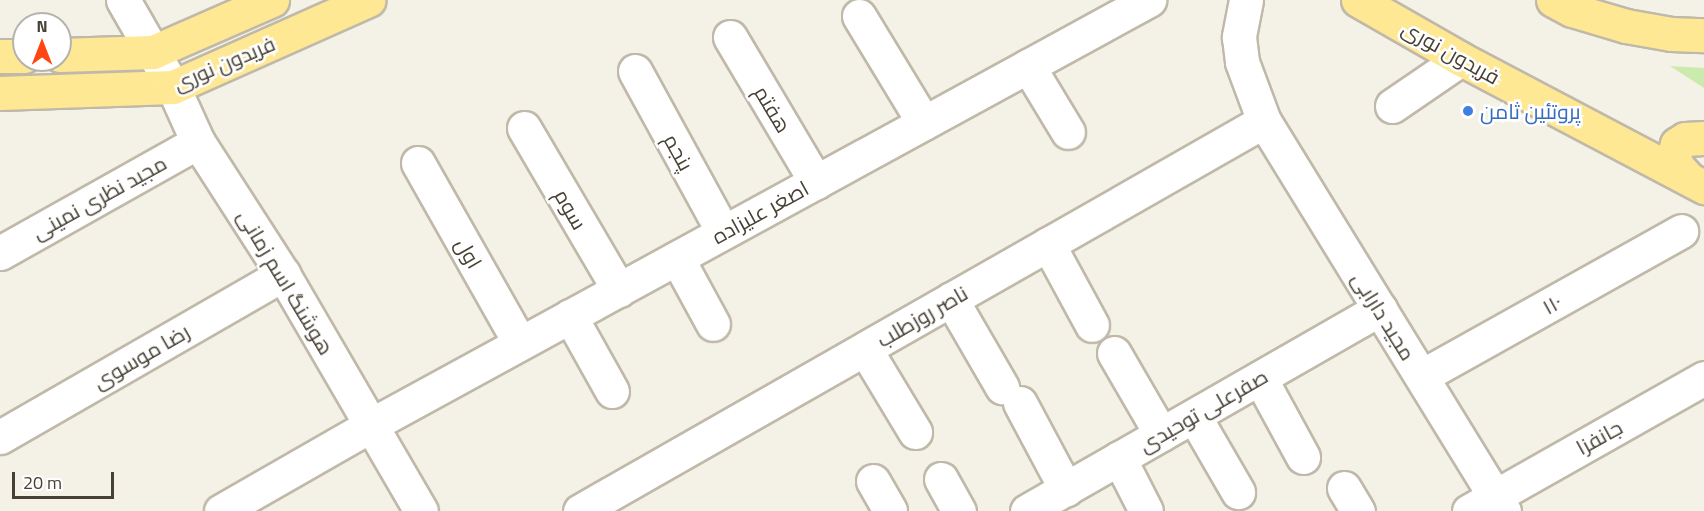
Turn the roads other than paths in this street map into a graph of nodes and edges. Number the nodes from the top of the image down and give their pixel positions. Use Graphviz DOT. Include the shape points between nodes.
graph roads {
  1 [pos="123,0"];
  2 [pos="272,0"];
  3 [pos="368,0"];
  4 [pos="1149,0"];
  5 [pos="1246,0"];
  6 [pos="1358,0"];
  7 [pos="1553,0"];
  8 [pos="859,16"];
  9 [pos="1704,35"];
  10 [pos="730,37"];
  11 [pos="153,52"];
  12 [pos="72,55"];
  13 [pos="1461,59"];
  14 [pos="1028,66"];
  15 [pos="635,71"];
  16 [pos="173,87"];
  17 [pos="0,93"];
  18 [pos="1392,106"];
  19 [pos="1264,121"];
  20 [pos="924,123"];
  21 [pos="524,128"];
  22 [pos="1068,132"];
  23 [pos="1704,138"];
  24 [pos="198,142"];
  25 [pos="418,163"];
  26 [pos="1695,181"];
  27 [pos="816,182"];
  28 [pos="1681,231"];
  29 [pos="723,232"];
  30 [pos="1048,244"];
  31 [pos="0,253"];
  32 [pos="677,258"];
  33 [pos="283,274"];
  34 [pos="619,290"];
  35 [pos="951,299"];
  36 [pos="1380,309"];
  37 [pos="570,316"];
  38 [pos="713,324"];
  39 [pos="1092,325"];
  40 [pos="520,343"];
  41 [pos="865,349"];
  42 [pos="1114,353"];
  43 [pos="1422,376"];
  44 [pos="1260,378"];
  45 [pos="1704,378"];
  46 [pos="612,391"];
  47 [pos="1194,416"];
  48 [pos="371,425"];
  49 [pos="915,432"];
  50 [pos="1161,434"];
  51 [pos="0,437"];
  52 [pos="1303,457"];
  53 [pos="1119,458"];
  54 [pos="941,478"];
  55 [pos="873,481"];
  56 [pos="1066,489"];
  57 [pos="1238,492"];
  58 [pos="1489,506"];
  59 [pos="588,509"];
  60 [pos="1035,509"];
  61 [pos="222,511"];
  62 [pos="421,511"];
  63 [pos="890,511"];
  64 [pos="959,511"];
  65 [pos="1146,511"];
  1 -- 11 [label="street, هوشنگ اسم زمانی"];
  2 -- 11 [label="main road, فریدون نوری"];
  3 -- 16 [label="main road, فریدون نوری"];
  4 -- 14 [label="street, اصغر علیزاده"];
  5 -- 19 [label="street, مجید دارابی" via="1239,37 1242,62"];
  6 -- 13 [label="main road, فریدون نوری"];
  7 -- 9 [label="main road" via="1572,10 1626,26"];
  8 -- 20 [label="street"];
  10 -- 27 [label="street, هفتم"];
  11 -- 12 [label="main road, فریدون نوری"];
  11 -- 16 [label="street, هوشنگ اسم زمانی"];
  13 -- 18 [label="street"];
  13 -- 26 [label="main road, فریدون نوری"];
  14 -- 20 [label="street, اصغر علیزاده"];
  14 -- 22 [label="street"];
  15 -- 29 [label="street, پنجم"];
  16 -- 17 [label="main road, فریدون نوری"];
  16 -- 24 [label="street, هوشنگ اسم زمانی"];
  19 -- 30 [label="street, ناصر روزطلب"];
  19 -- 36 [label="street, مجید دارابی"];
  20 -- 27 [label="street, اصغر علیزاده"];
  21 -- 34 [label="street, سوم"];
  23 -- 26 [label="main road" via="1685,139 1677,144 1674,155 1676,165"];
  24 -- 31 [label="street, مجید نظری نمینی"];
  24 -- 33 [label="street, هوشنگ اسم زمانی"];
  25 -- 40 [label="street, اول"];
  27 -- 29 [label="street, اصغر علیزاده"];
  28 -- 43 [label="street, ۱۱۰"];
  29 -- 32 [label="street, اصغر علیزاده"];
  30 -- 35 [label="street, ناصر روزطلب"];
  30 -- 39 [label="street"];
  32 -- 34 [label="street, اصغر علیزاده"];
  32 -- 38 [label="street"];
  33 -- 48 [label="street, هوشنگ اسم زمانی"];
  33 -- 51 [label="street, رضا موسوی"];
  34 -- 37 [label="street, اصغر علیزاده"];
  35 -- 41 [label="street, ناصر روزطلب"];
  35 -- 56 [label="street"];
  36 -- 43 [label="street, مجید دارابی"];
  36 -- 44 [label="street, صفرعلی توحیدی"];
  37 -- 40 [label="street, اصغر علیزاده"];
  37 -- 46 [label="street"];
  40 -- 48 [label="street, اصغر علیزاده"];
  41 -- 49 [label="street"];
  41 -- 59 [label="street, ناصر روزطلب"];
  42 -- 50 [label="street"];
  43 -- 58 [label="street, مجید دارابی"];
  44 -- 47 [label="street, صفرعلی توحیدی"];
  44 -- 52 [label="street"];
  45 -- 58 [label="street, جانفزا"];
  47 -- 50 [label="street, صفرعلی توحیدی"];
  47 -- 57 [label="street"];
  48 -- 61 [label="street, اصغر علیزاده"];
  48 -- 62 [label="street, هوشنگ اسم زمانی"];
  50 -- 53 [label="street, صفرعلی توحیدی"];
  53 -- 56 [label="street, صفرعلی توحیدی"];
  53 -- 65 [label="street"];
  54 -- 64 [label="street"];
  55 -- 63 [label="street"];
  56 -- 60 [label="street, صفرعلی توحیدی"];
}
